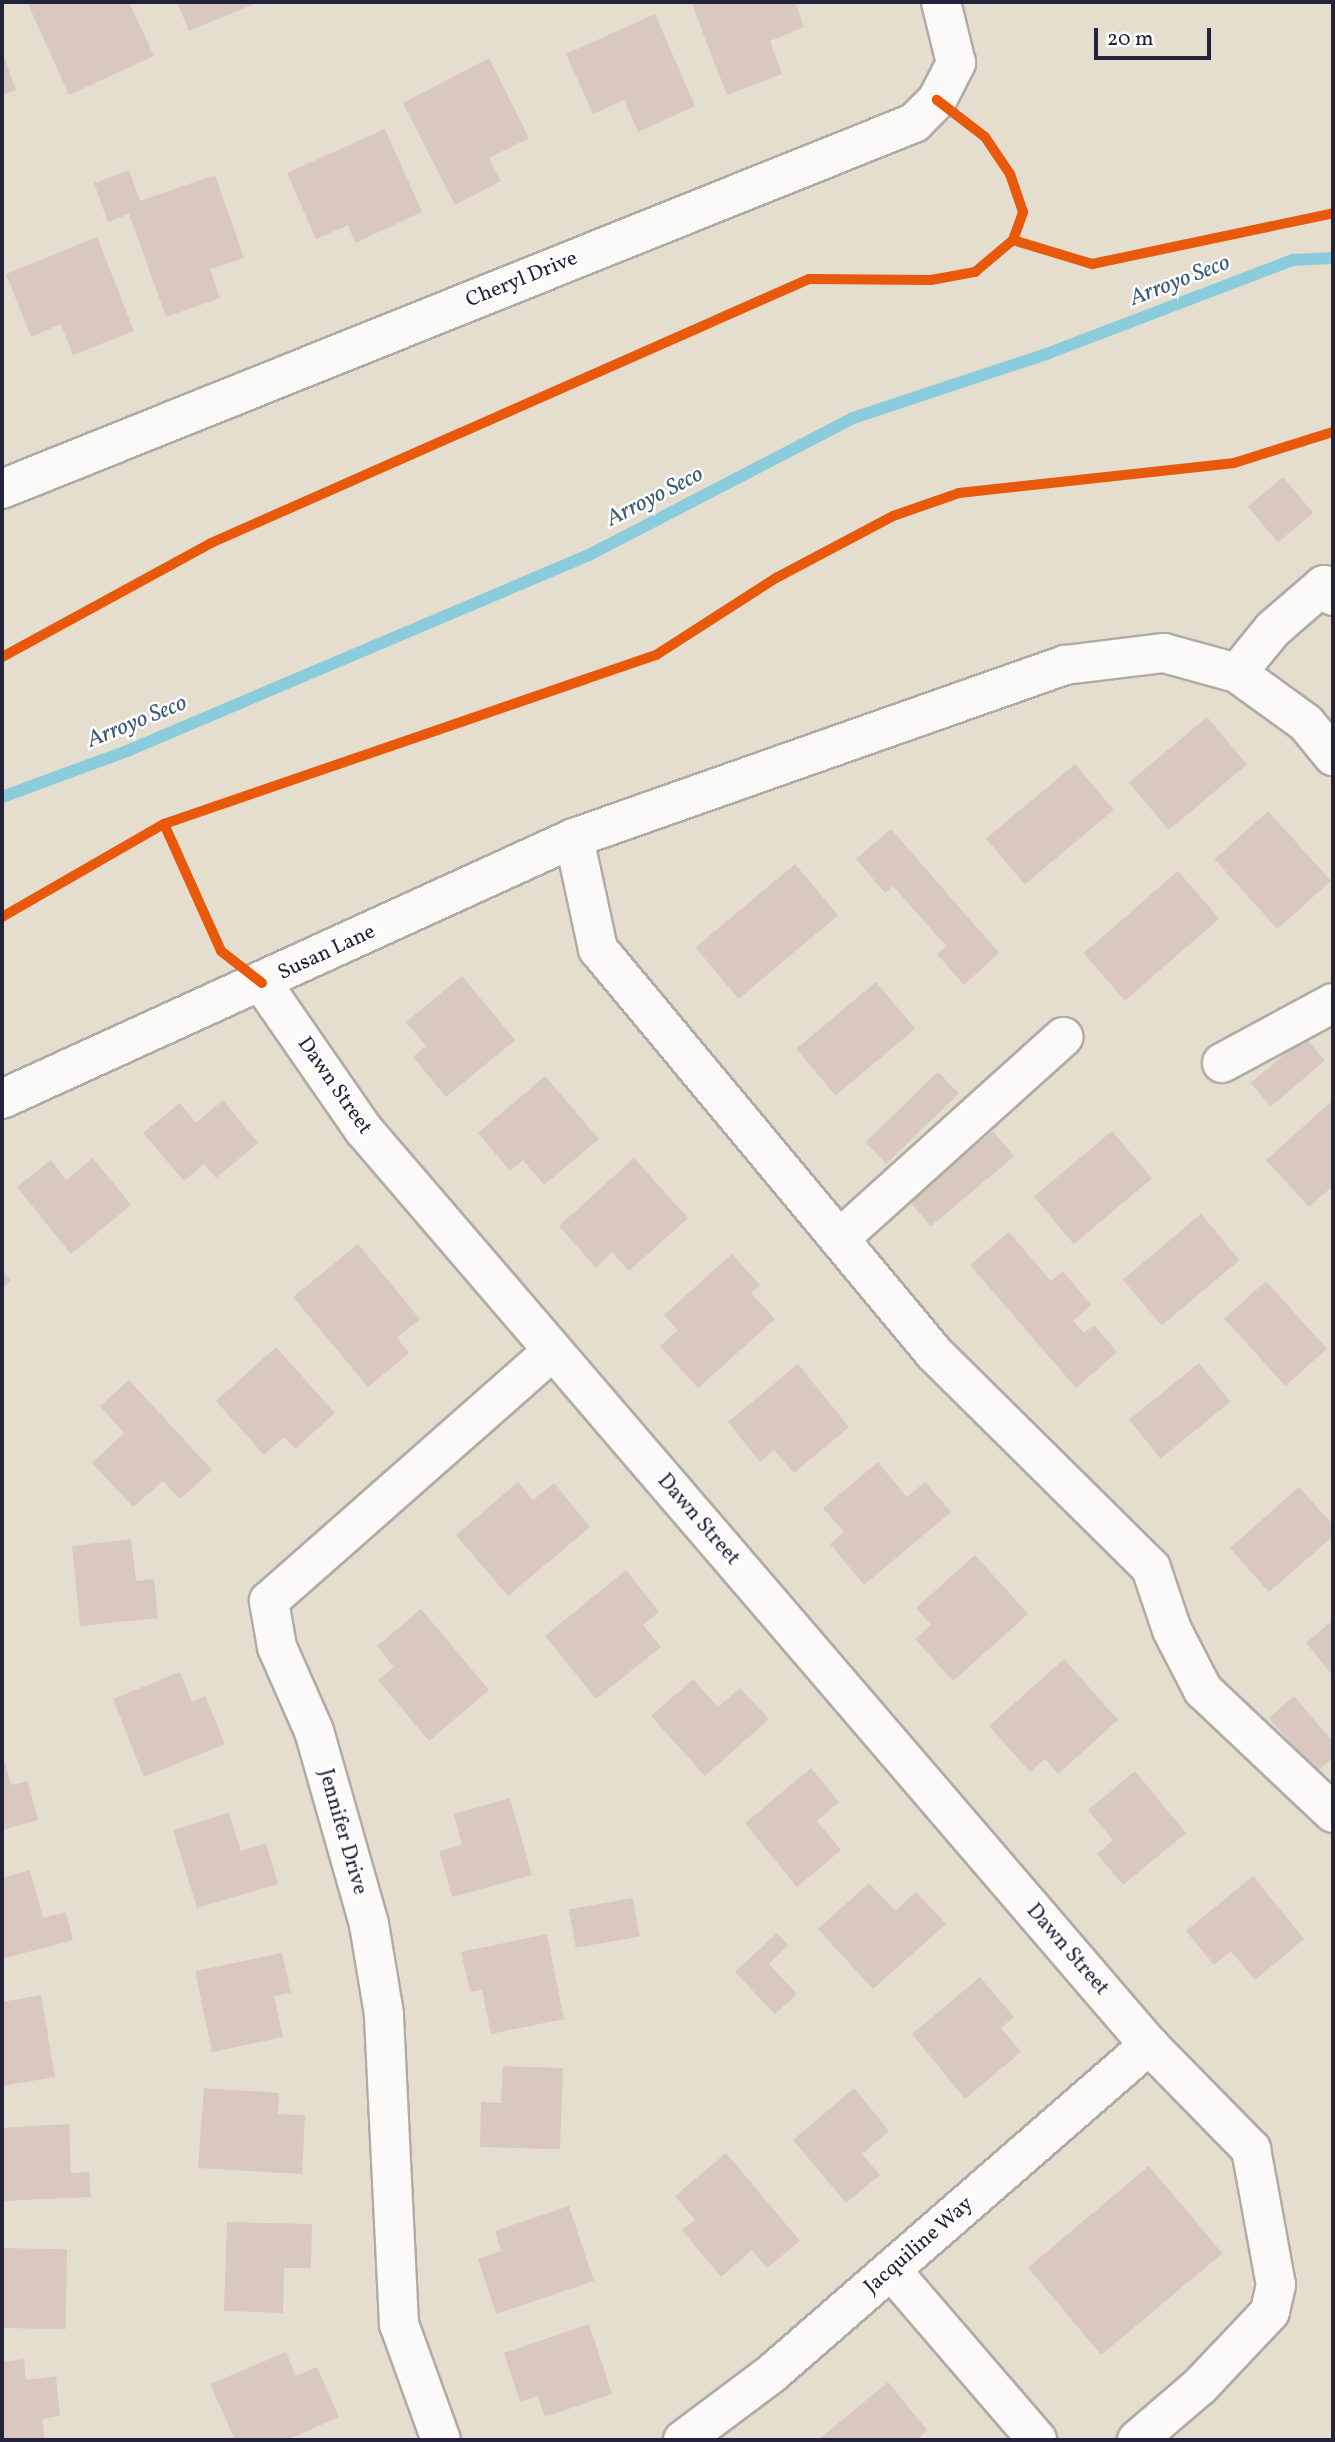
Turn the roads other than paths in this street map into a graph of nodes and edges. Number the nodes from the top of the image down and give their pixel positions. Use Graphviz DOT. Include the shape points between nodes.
graph roads {
  1 [pos="941,2"];
  2 [pos="2,489"];
  3 [pos="1333,596"];
  4 [pos="1237,673"];
  5 [pos="1333,756"];
  6 [pos="574,838"];
  7 [pos="262,983"];
  8 [pos="1333,1003"];
  9 [pos="1063,1037"];
  10 [pos="1222,1063"];
  11 [pos="2,1099"];
  12 [pos="839,1239"];
  13 [pos="553,1351"];
  14 [pos="1333,1813"];
  15 [pos="1149,2046"];
  16 [pos="891,2270"];
  17 [pos="441,2440"];
  18 [pos="683,2440"];
  19 [pos="1037,2440"];
  20 [pos="1137,2440"];
  1 -- 2 [label="street, Cheryl Drive" via="956,63 937,100 914,123"];
  3 -- 4 [label="street" via="1324,585 1273,629"];
  4 -- 5 [label="street" via="1306,723"];
  4 -- 6 [label="street, Susan Lane" via="1164,653 1065,665"];
  6 -- 7 [label="street, Susan Lane"];
  6 -- 12 [label="street" via="598,949"];
  7 -- 11 [label="street, Susan Lane"];
  7 -- 13 [label="street, Dawn Street" via="363,1129"];
  8 -- 10 [label="street"];
  9 -- 12 [label="street"];
  12 -- 14 [label="street" via="934,1353 1151,1568 1203,1690"];
  13 -- 15 [label="street, Dawn Street"];
  13 -- 17 [label="street, Jennifer Drive" via="269,1601 277,1647 314,1731 369,1924 384,2014 399,2324"];
  15 -- 16 [label="street, Jacquiline Way"];
  15 -- 20 [label="street, Dawn Street" via="1251,2148 1276,2285 1270,2312 1200,2386"];
  16 -- 18 [label="street, Jacquiline Way"];
  16 -- 19 [label="street"];
}
